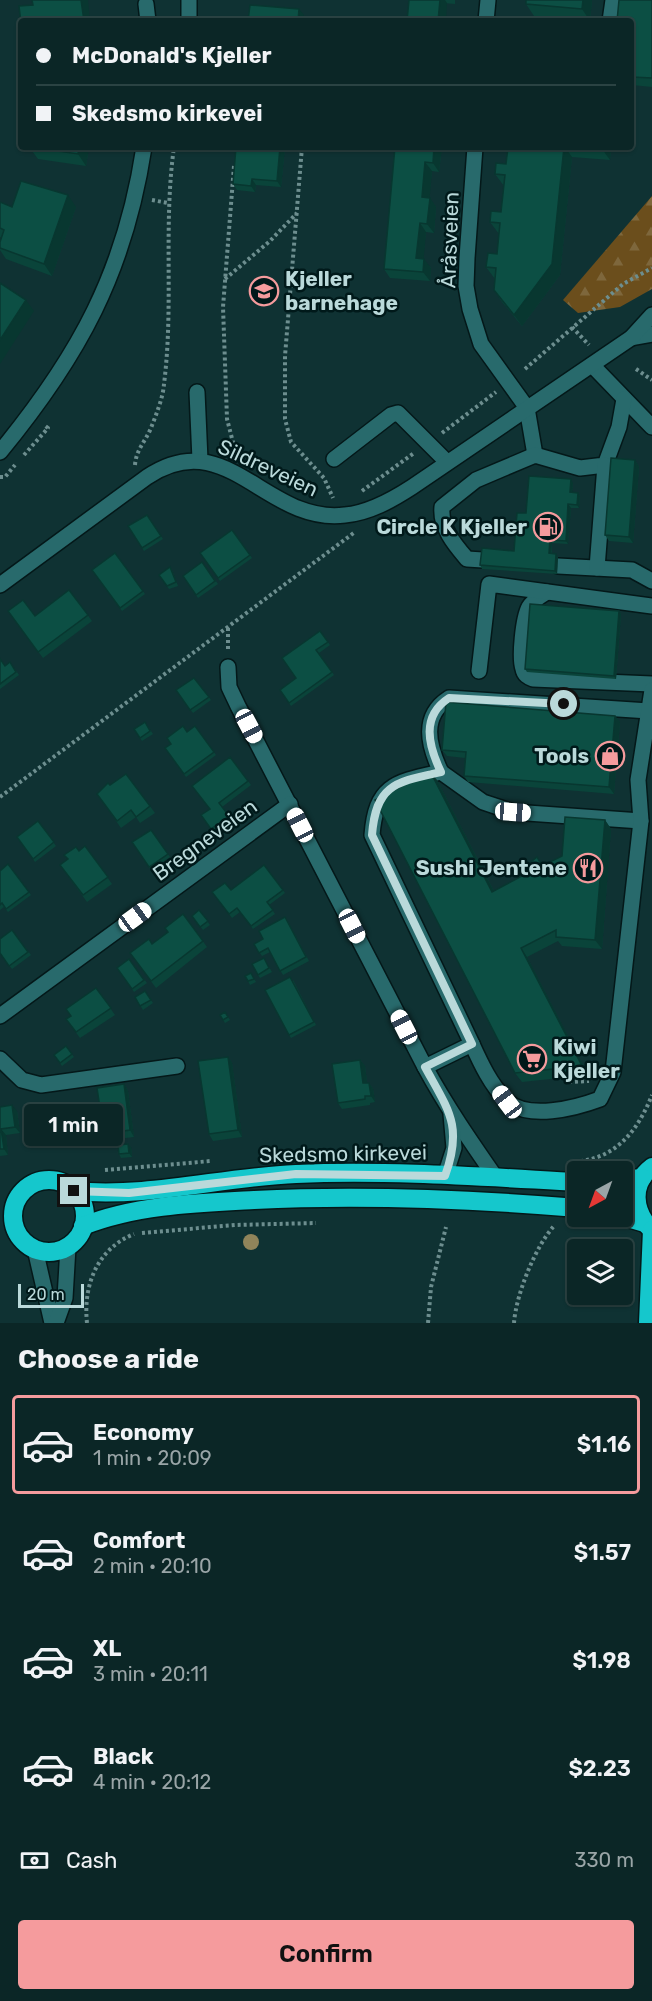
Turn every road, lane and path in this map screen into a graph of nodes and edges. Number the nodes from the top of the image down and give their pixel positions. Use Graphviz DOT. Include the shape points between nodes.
graph roads {
  1 [pos="189,0"];
  2 [pos="488,0"];
  3 [pos="613,0"];
  4 [pos="146,4"];
  5 [pos="148,18"];
  6 [pos="189,18"];
  7 [pos="486,18"];
  8 [pos="610,18"];
  9 [pos="143,150"];
  10 [pos="174,150"];
  11 [pos="302,150"];
  12 [pos="476,150"];
  13 [pos="234,166"];
  14 [pos="298,213"];
  15 [pos="652,268"];
  16 [pos="225,279"];
  17 [pos="652,315"];
  18 [pos="572,327"];
  19 [pos="652,334"];
  20 [pos="631,338"];
  21 [pos="592,347"];
  22 [pos="592,365"];
  23 [pos="525,369"];
  24 [pos="636,369"];
  25 [pos="652,380"];
  26 [pos="197,392"];
  27 [pos="624,399"];
  28 [pos="527,408"];
  29 [pos="652,427"];
  30 [pos="0,452"];
  31 [pos="236,455"];
  32 [pos="535,455"];
  33 [pos="334,459"];
  34 [pos="200,460"];
  35 [pos="447,462"];
  36 [pos="605,465"];
  37 [pos="134,487"];
  38 [pos="333,498"];
  39 [pos="358,525"];
  40 [pos="483,560"];
  41 [pos="558,566"];
  42 [pos="597,568"];
  43 [pos="652,581"];
  44 [pos="0,585"];
  45 [pos="548,592"];
  46 [pos="652,606"];
  47 [pos="228,626"];
  48 [pos="228,667"];
  49 [pos="479,671"];
  50 [pos="652,684"];
  51 [pos="652,690"];
  52 [pos="649,711"];
  53 [pos="441,772"];
  54 [pos="0,797"];
  55 [pos="290,804"];
  56 [pos="641,821"];
  57 [pos="0,1017"];
  58 [pos="472,1044"];
  59 [pos="0,1059"];
  60 [pos="177,1066"];
  61 [pos="425,1067"];
  62 [pos="652,1095"];
  63 [pos="450,1114"];
  64 [pos="570,1160"];
  65 [pos="647,1172"];
  66 [pos="445,1176"];
  67 [pos="496,1178"];
  68 [pos="567,1181"];
  69 [pos="74,1191"];
  70 [pos="18,1197"];
  71 [pos="0,1204"];
  72 [pos="567,1207"];
  73 [pos="633,1221"];
  74 [pos="316,1223"];
  75 [pos="555,1225"];
  76 [pos="83,1226"];
  77 [pos="446,1227"];
  78 [pos="650,1228"];
  79 [pos="0,1232"];
  80 [pos="18,1235"];
  81 [pos="68,1246"];
  82 [pos="35,1249"];
  83 [pos="54,1323"];
  84 [pos="87,1323"];
  85 [pos="428,1323"];
  86 [pos="514,1323"];
  87 [pos="648,1323"];
  1 -- 6 [label="street"];
  2 -- 7 [label="street"];
  3 -- 8 [label="street"];
  4 -- 5 [label="street"];
  9 -- 30 [label="street" via="133,208 102,298 80,342 40,403"];
  10 -- 37 [label="path" via="168,203 169,311 164,387 151,429 136,454"];
  11 -- 14 [label="path"];
  12 -- 28 [label="street, Åråsveien" via="467,258 470,309 481,344"];
  13 -- 16 [label="path"];
  14 -- 16 [label="path"];
  14 -- 38 [label="path" via="284,365 285,419 291,442 324,478"];
  15 -- 18 [label="path" via="623,284"];
  16 -- 31 [label="path" via="227,419"];
  17 -- 20 [label="street"];
  18 -- 21 [label="path"];
  18 -- 23 [label="path"];
  19 -- 20 [label="street"];
  20 -- 22 [label="street"];
  22 -- 27 [label="street"];
  22 -- 28 [label="street"];
  24 -- 25 [label="path"];
  26 -- 34 [label="street"];
  27 -- 29 [label="street"];
  27 -- 36 [label="street"];
  28 -- 32 [label="street"];
  28 -- 35 [label="street, Sildreveien"];
  32 -- 36 [label="street" via="580,468"];
  32 -- 40 [label="street" via="476,480 441,507 441,518 461,552 467,559"];
  33 -- 35 [label="street" via="398,413"];
  34 -- 35 [label="street, Sildreveien" via="226,468 297,508 328,516 358,513 394,498"];
  34 -- 37 [label="street, Sildreveien" via="170,464"];
  36 -- 42 [label="street"];
  37 -- 44 [label="street, Sildreveien"];
  39 -- 47 [label="path" via="349,537"];
  41 -- 42 [label="street"];
  42 -- 43 [label="street" via="632,570"];
  45 -- 46 [label="street"];
  45 -- 49 [label="street" via="489,584"];
  45 -- 50 [label="street" via="527,609 522,669 526,676"];
  47 -- 48 [label="path"];
  47 -- 54 [label="path"];
  48 -- 55 [label="street, Bregneveien" via="229,687"];
  51 -- 52 [label="street"];
  52 -- 53 [label="street" via="449,698 436,706 430,720 433,756"];
  52 -- 56 [label="street" via="638,780"];
  53 -- 56 [label="street" via="483,802 513,812"];
  53 -- 58 [label="street" via="398,782 383,795 374,812 372,835"];
  55 -- 57 [label="street, Bregneveien"];
  55 -- 61 [label="street, Bregneveien"];
  56 -- 58 [label="street" via="613,1072 600,1099 573,1109 527,1111 507,1102 485,1072"];
  58 -- 61 [label="street"];
  59 -- 60 [label="street" via="22,1080 41,1084"];
  61 -- 63 [label="street, Bregneveien"];
  62 -- 64 [label="path" via="642,1118 625,1140 603,1156"];
  63 -- 66 [label="street, Bregneveien" via="454,1148"];
  63 -- 67 [label="street, Bregneveien"];
  65 -- 78 [label="highway" via="636,1196 640,1215"];
  66 -- 67 [label="highway, Skedsmo kirkevei"];
  66 -- 69 [label="highway, Skedsmo kirkevei" via="296,1174 122,1193"];
  67 -- 68 [label="highway, Skedsmo kirkevei"];
  69 -- 70 [label="highway" via="66,1184 45,1180 25,1189"];
  69 -- 76 [label="highway" via="84,1207"];
  70 -- 71 [label="highway"];
  70 -- 80 [label="highway" via="13,1216"];
  72 -- 76 [label="highway, Skedsmo kirkevei" via="300,1198 131,1212"];
  73 -- 78 [label="highway"];
  74 -- 84 [label="path" via="190,1228 123,1238 99,1262 90,1280 85,1296"];
  75 -- 86 [label="path" via="537,1250 516,1304"];
  76 -- 81 [label="highway"];
  77 -- 85 [label="path" via="431,1287"];
  78 -- 87 [label="highway"];
  79 -- 80 [label="highway"];
  80 -- 82 [label="highway"];
  81 -- 82 [label="highway" via="51,1252"];
  81 -- 83 [label="street" via="65,1298"];
  82 -- 83 [label="street"];
}
